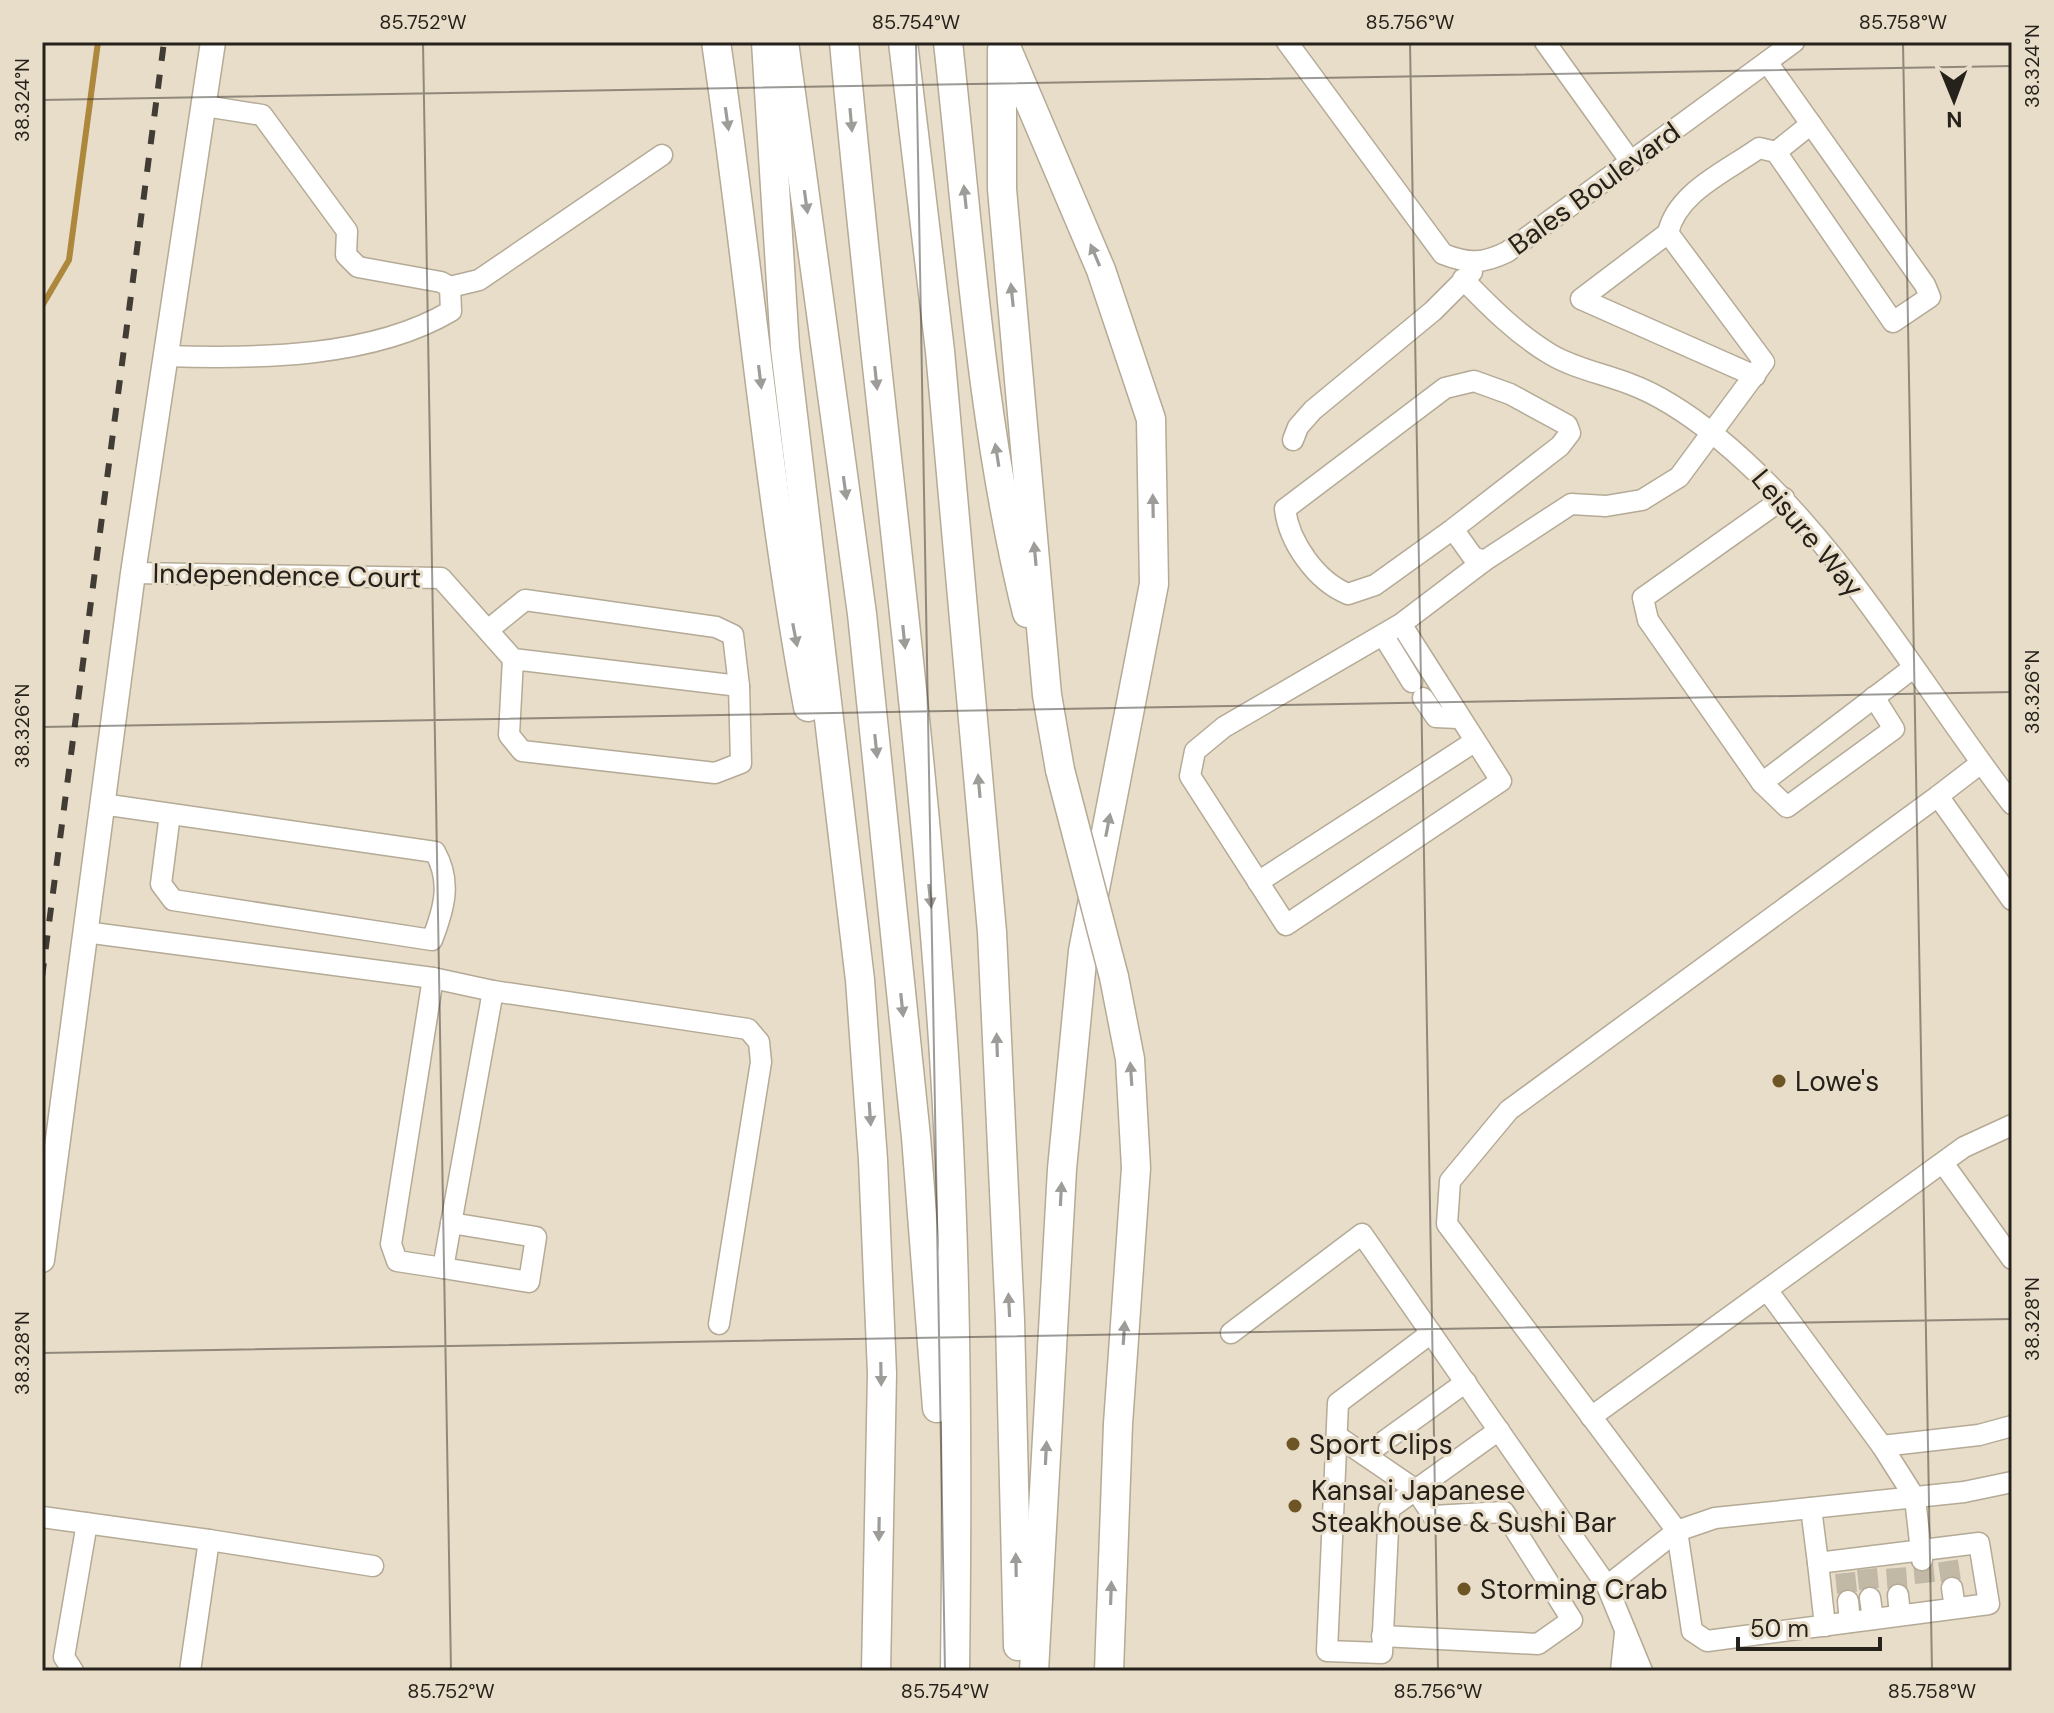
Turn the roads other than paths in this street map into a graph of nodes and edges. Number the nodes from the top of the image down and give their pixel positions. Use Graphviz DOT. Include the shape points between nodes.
graph roads {
  1 [pos="213,42"];
  2 [pos="716,42"];
  3 [pos="766,42"];
  4 [pos="784,42"];
  5 [pos="844,42"];
  6 [pos="903,42"];
  7 [pos="948,42"];
  8 [pos="1003,42"];
  9 [pos="1287,42"];
  10 [pos="1545,42"];
  11 [pos="1794,42"];
  12 [pos="1767,62"];
  13 [pos="205,106"];
  14 [pos="1811,124"];
  15 [pos="1776,152"];
  16 [pos="662,155"];
  17 [pos="1631,162"];
  18 [pos="1668,233"];
  19 [pos="1484,263"];
  20 [pos="1463,279"];
  21 [pos="450,287"];
  22 [pos="166,356"];
  23 [pos="1755,376"];
  24 [pos="1714,434"];
  25 [pos="1293,440"];
  26 [pos="1784,498"];
  27 [pos="1453,529"];
  28 [pos="1484,561"];
  29 [pos="133,573"];
  30 [pos="488,630"];
  31 [pos="1392,630"];
  32 [pos="513,659"];
  33 [pos="1913,668"];
  34 [pos="739,686"];
  35 [pos="1047,695"];
  36 [pos="1874,697"];
  37 [pos="1458,718"];
  38 [pos="1474,742"];
  39 [pos="1981,763"];
  40 [pos="1762,783"];
  41 [pos="1938,796"];
  42 [pos="102,804"];
  43 [pos="2012,804"];
  44 [pos="170,814"];
  45 [pos="1258,882"];
  46 [pos="2012,900"];
  47 [pos="85,932"];
  48 [pos="433,978"];
  49 [pos="860,980"];
  50 [pos="493,991"];
  51 [pos="2012,1125"];
  52 [pos="1943,1163"];
  53 [pos="451,1223"];
  54 [pos="2012,1259"];
  55 [pos="42,1260"];
  56 [pos="443,1268"];
  57 [pos="1767,1290"];
  58 [pos="719,1324"];
  59 [pos="1231,1333"];
  60 [pos="1431,1333"];
  61 [pos="1466,1382"];
  62 [pos="1591,1417"];
  63 [pos="2012,1426"];
  64 [pos="1499,1430"];
  65 [pos="1337,1436"];
  66 [pos="1882,1446"];
  67 [pos="1365,1455"];
  68 [pos="2012,1482"];
  69 [pos="1416,1490"];
  70 [pos="1915,1498"];
  71 [pos="1811,1508"];
  72 [pos="42,1517"];
  73 [pos="87,1523"];
  74 [pos="1677,1531"];
  75 [pos="209,1540"];
  76 [pos="1922,1557"];
  77 [pos="1818,1563"];
  78 [pos="373,1566"];
  79 [pos="1607,1586"];
  80 [pos="1870,1598"];
  81 [pos="1873,1619"];
  82 [pos="1825,1626"];
  83 [pos="1625,1633"];
  84 [pos="1382,1636"];
  85 [pos="955,1640"];
  86 [pos="73,1671"];
  87 [pos="190,1671"];
  88 [pos="876,1671"];
  89 [pos="955,1671"];
  90 [pos="1018,1671"];
  91 [pos="1034,1671"];
  92 [pos="1109,1671"];
  93 [pos="1621,1671"];
  94 [pos="1642,1671"];
  1 -- 13 [label="main road"];
  2 -- 49 [label="highway, one-way" via="784,578"];
  3 -- 49 [label="highway" via="785,348"];
  4 -- 85 [label="highway, one-way" via="862,614 916,1137"];
  5 -- 85 [label="highway, one-way" via="938,973 950,1182"];
  90 -- 6 [label="highway, one-way" via="1010,1320 992,932 940,351"];
  35 -- 7 [label="highway, one-way" via="1012,552 986,383"];
  35 -- 8 [label="highway, one-way" via="1002,189"];
  91 -- 8 [label="highway, one-way" via="1062,1169 1083,951 1154,584 1152,434 1101,270"];
  9 -- 19 [label="street, Bales Boulevard" via="1443,254 1465,263"];
  10 -- 17 [label="street"];
  11 -- 12 [label="street, Bales Boulevard"];
  12 -- 14 [label="street"];
  12 -- 17 [label="street, Bales Boulevard"];
  13 -- 21 [label="street" via="262,115 347,231 346,255 358,267"];
  13 -- 22 [label="main road"];
  14 -- 15 [label="street"];
  14 -- 15 [label="street" via="1930,297 1893,322"];
  15 -- 18 [label="street" via="1759,148 1682,202 1671,216"];
  16 -- 21 [label="street" via="479,280"];
  17 -- 19 [label="street, Bales Boulevard"];
  18 -- 23 [label="street" via="1764,362"];
  18 -- 23 [label="street" via="1581,299"];
  19 -- 20 [label="street"];
  20 -- 24 [label="street, Leisure Way" via="1501,319 1553,356 1633,385"];
  20 -- 25 [label="street" via="1433,311 1313,410"];
  21 -- 22 [label="street" via="451,311 390,338 231,358"];
  22 -- 29 [label="main road"];
  23 -- 24 [label="street"];
  24 -- 26 [label="street, Leisure Way"];
  24 -- 28 [label="street" via="1679,477 1642,500 1571,504"];
  26 -- 33 [label="street, Leisure Way"];
  26 -- 40 [label="street" via="1643,598 1648,620"];
  27 -- 27 [label="street" via="1560,446 1570,433 1567,425 1474,381 1445,388 1285,509 1288,533 1330,587 1348,594 1375,585"];
  27 -- 28 [label="street" via="1473,557"];
  28 -- 31 [label="street"];
  29 -- 30 [label="street, Independence Court" via="441,578"];
  29 -- 42 [label="main road"];
  30 -- 32 [label="street"];
  30 -- 34 [label="street" via="525,600 716,627 733,635"];
  31 -- 37 [label="street"];
  31 -- 37 [label="street" via="1436,717"];
  31 -- 45 [label="street" via="1224,727 1195,751 1190,776"];
  32 -- 34 [label="street"];
  32 -- 34 [label="street" via="509,735 522,751 715,773 741,763"];
  33 -- 36 [label="street"];
  33 -- 39 [label="street, Leisure Way"];
  92 -- 35 [label="highway, one-way, bridge" via="1118,1424 1136,1168 1130,1059"];
  36 -- 40 [label="street"];
  36 -- 40 [label="street" via="1894,729 1787,807"];
  37 -- 38 [label="street"];
  38 -- 45 [label="street"];
  38 -- 45 [label="street" via="1501,781 1286,925"];
  39 -- 41 [label="street"];
  39 -- 43 [label="street, Leisure Way"];
  41 -- 46 [label="street"];
  41 -- 62 [label="street" via="1509,1110 1450,1181 1447,1224"];
  42 -- 44 [label="street"];
  42 -- 47 [label="main road"];
  44 -- 44 [label="street" via="435,852 446,871 444,910 432,940 173,900 161,884"];
  47 -- 48 [label="street"];
  47 -- 55 [label="main road"];
  48 -- 50 [label="street"];
  48 -- 56 [label="street" via="391,1244 397,1261"];
  49 -- 88 [label="highway, one-way" via="882,1373"];
  50 -- 53 [label="street"];
  50 -- 58 [label="street" via="748,1029 759,1042 761,1062"];
  51 -- 52 [label="street"];
  52 -- 54 [label="street"];
  52 -- 57 [label="street"];
  53 -- 56 [label="street"];
  53 -- 56 [label="street" via="536,1237 529,1282"];
  57 -- 62 [label="street"];
  57 -- 66 [label="street"];
  59 -- 60 [label="street" via="1362,1234"];
  60 -- 61 [label="street"];
  60 -- 65 [label="street" via="1338,1403"];
  61 -- 64 [label="street"];
  61 -- 67 [label="street"];
  62 -- 74 [label="street"];
  63 -- 66 [label="street"];
  64 -- 69 [label="street"];
  64 -- 79 [label="street"];
  65 -- 67 [label="street"];
  65 -- 84 [label="street" via="1327,1651 1382,1653"];
  66 -- 70 [label="street"];
  67 -- 69 [label="street"];
  68 -- 70 [label="street"];
  69 -- 84 [label="street" via="1389,1509"];
  69 -- 84 [label="street" via="1433,1516 1504,1512 1572,1620 1538,1644"];
  70 -- 71 [label="street"];
  70 -- 76 [label="street"];
  71 -- 74 [label="street" via="1715,1518"];
  71 -- 77 [label="street"];
  72 -- 73 [label="street"];
  73 -- 75 [label="street"];
  73 -- 86 [label="street" via="64,1657"];
  74 -- 79 [label="street"];
  74 -- 82 [label="street" via="1692,1631 1707,1641"];
  75 -- 78 [label="street"];
  75 -- 87 [label="street"];
  76 -- 77 [label="street" via="1844,1566"];
  76 -- 81 [label="street" via="1979,1543 1989,1604 1953,1598 1899,1605"];
  77 -- 82 [label="street"];
  79 -- 83 [label="street"];
  80 -- 81 [label="street"];
  81 -- 82 [label="street" via="1849,1612"];
  83 -- 93 [label="street"];
  83 -- 94 [label="street"];
  85 -- 89 [label="highway"];
}
